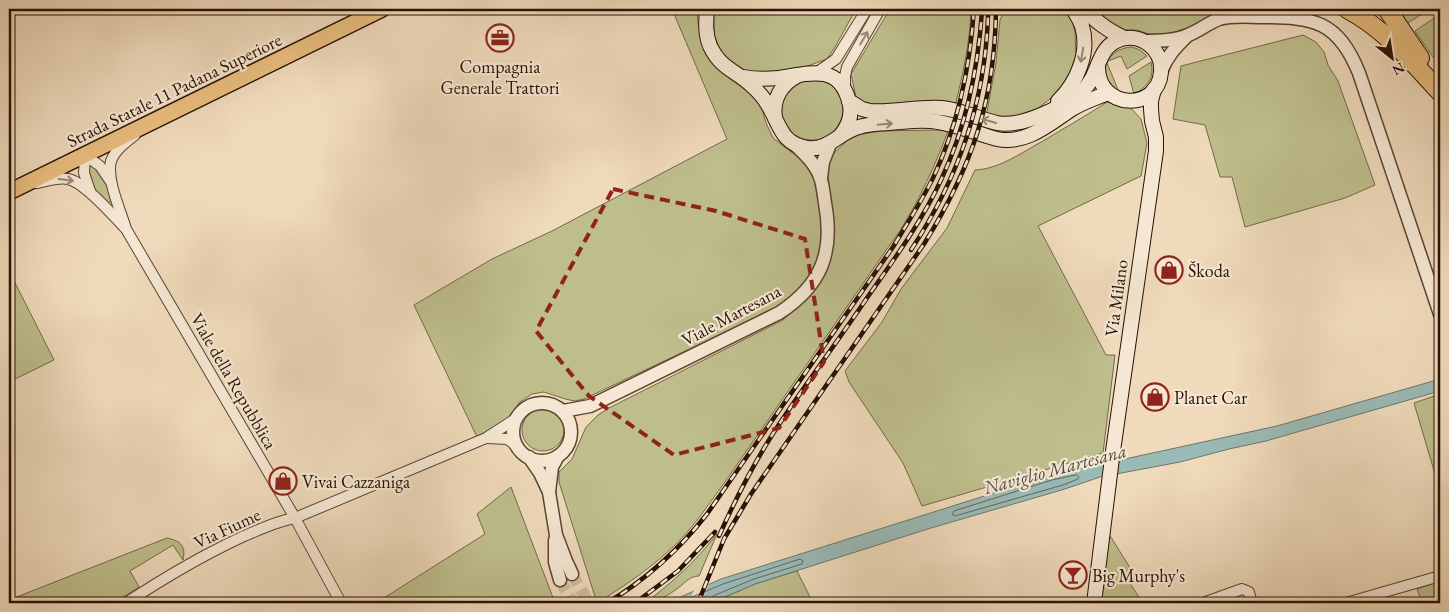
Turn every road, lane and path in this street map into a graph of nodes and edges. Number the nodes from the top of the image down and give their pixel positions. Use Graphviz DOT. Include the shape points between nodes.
graph roads {
  1 [pos="382,9"];
  2 [pos="707,9"];
  3 [pos="867,9"];
  4 [pos="880,9"];
  5 [pos="1073,9"];
  6 [pos="1347,9"];
  7 [pos="1386,9"];
  8 [pos="1085,11"];
  9 [pos="1188,35"];
  10 [pos="1126,38"];
  11 [pos="1143,41"];
  12 [pos="1100,61"];
  13 [pos="1161,72"];
  14 [pos="816,73"];
  15 [pos="800,75"];
  16 [pos="743,77"];
  17 [pos="1440,88"];
  18 [pos="1154,89"];
  19 [pos="1440,92"];
  20 [pos="1108,93"];
  21 [pos="847,96"];
  22 [pos="1127,101"];
  23 [pos="1036,116"];
  24 [pos="776,120"];
  25 [pos="1152,120"];
  26 [pos="154,121"];
  27 [pos="835,141"];
  28 [pos="793,143"];
  29 [pos="85,155"];
  30 [pos="821,178"];
  31 [pos="112,185"];
  32 [pos="14,190"];
  33 [pos="92,195"];
  34 [pos="116,198"];
  35 [pos="102,204"];
  36 [pos="126,229"];
  37 [pos="1440,314"];
  38 [pos="590,406"];
  39 [pos="563,411"];
  40 [pos="517,418"];
  41 [pos="571,429"];
  42 [pos="486,438"];
  43 [pos="518,447"];
  44 [pos="558,456"];
  45 [pos="529,457"];
  46 [pos="549,492"];
  47 [pos="295,518"];
  48 [pos="556,535"];
  49 [pos="572,574"];
  50 [pos="1440,576"];
  51 [pos="560,580"];
  52 [pos="126,603"];
  53 [pos="341,603"];
  54 [pos="1094,603"];
  55 [pos="1203,603"];
  56 [pos="1252,603"];
  57 [pos="1346,603"];
  1 -- 26 [label="main road, Strada Statale 11 Padana Superiore"];
  2 -- 16 [label="main road" via="706,31 711,48 724,66"];
  3 -- 14 [label="street" via="836,59"];
  21 -- 4 [label="street, one-way" via="847,68"];
  5 -- 23 [label="main road, one-way" via="1082,25 1084,38 1077,76 1061,98"];
  6 -- 19 [label="highway" via="1385,34"];
  7 -- 17 [label="highway"];
  8 -- 10 [label="main road" via="1114,34"];
  8 -- 12 [label="main road" via="1098,32"];
  9 -- 11 [label="street" via="1164,41"];
  9 -- 13 [label="street" via="1166,60"];
  9 -- 37 [label="street" via="1226,18 1286,17 1317,23 1341,39 1356,64"];
  10 -- 11 [label="main road"];
  10 -- 12 [label="main road" via="1112,44"];
  11 -- 13 [label="main road" via="1158,56"];
  12 -- 20 [label="main road" via="1101,83"];
  12 -- 23 [label="main road" via="1091,81 1082,91 1058,107"];
  13 -- 18 [label="main road"];
  14 -- 15 [label="main road"];
  14 -- 21 [label="main road" via="835,80"];
  15 -- 16 [label="main road" via="770,79"];
  15 -- 24 [label="main road" via="779,93 774,106"];
  16 -- 24 [label="main road" via="763,98"];
  18 -- 22 [label="main road" via="1142,99"];
  18 -- 25 [label="main road, Via Milano"];
  20 -- 22 [label="main road"];
  27 -- 20 [label="main road, one-way" via="848,131 865,126 930,121 997,139 1016,140"];
  23 -- 21 [label="main road, one-way" via="1001,124 945,108 874,112 862,109"];
  21 -- 27 [label="main road" via="849,120"];
  22 -- 25 [label="main road" via="1143,109"];
  24 -- 28 [label="main road" via="783,134"];
  25 -- 54 [label="main road, Via Milano" via="1156,152"];
  26 -- 29 [label="main road, Strada Statale 11 Padana Superiore"];
  26 -- 31 [label="street, Viale della Repubblica" via="115,154 111,166"];
  27 -- 28 [label="main road" via="821,148"];
  27 -- 30 [label="street, Viale Martesana" via="823,162"];
  28 -- 30 [label="street, Viale Martesana"];
  29 -- 31 [label="street, Viale della Repubblica" via="100,166"];
  29 -- 32 [label="main road, Strada Statale 11 Padana Superiore"];
  29 -- 33 [label="street" via="85,177"];
  30 -- 38 [label="street, Viale Martesana" via="828,223 826,254 805,293 780,312"];
  31 -- 34 [label="street, Viale della Repubblica"];
  32 -- 33 [label="street, Viale della Repubblica, one-way" via="67,179 78,183"];
  33 -- 35 [label="street, Viale della Repubblica"];
  34 -- 35 [label="street" via="110,204"];
  34 -- 36 [label="street, Viale della Repubblica"];
  35 -- 36 [label="street, Viale della Repubblica"];
  36 -- 47 [label="street, Viale della Repubblica"];
  38 -- 39 [label="street, Viale Martesana"];
  38 -- 41 [label="street, Viale Martesana"];
  39 -- 40 [label="street" via="541,403 527,407"];
  39 -- 41 [label="street"];
  40 -- 42 [label="street, Via Fiume"];
  40 -- 43 [label="street" via="513,432"];
  41 -- 44 [label="street" via="566,447"];
  42 -- 43 [label="street" via="505,439"];
  42 -- 47 [label="street, Via Fiume"];
  43 -- 45 [label="street"];
  44 -- 45 [label="street" via="542,460"];
  44 -- 46 [label="street" via="552,467"];
  45 -- 46 [label="street"];
  46 -- 48 [label="street"];
  47 -- 52 [label="street, Via Fiume" via="221,547"];
  47 -- 53 [label="street, Viale della Repubblica"];
  48 -- 49 [label="street"];
  48 -- 51 [label="street" via="555,562"];
  50 -- 57 [label="street"];
  55 -- 56 [label="street" via="1242,589 1249,592"];
}
